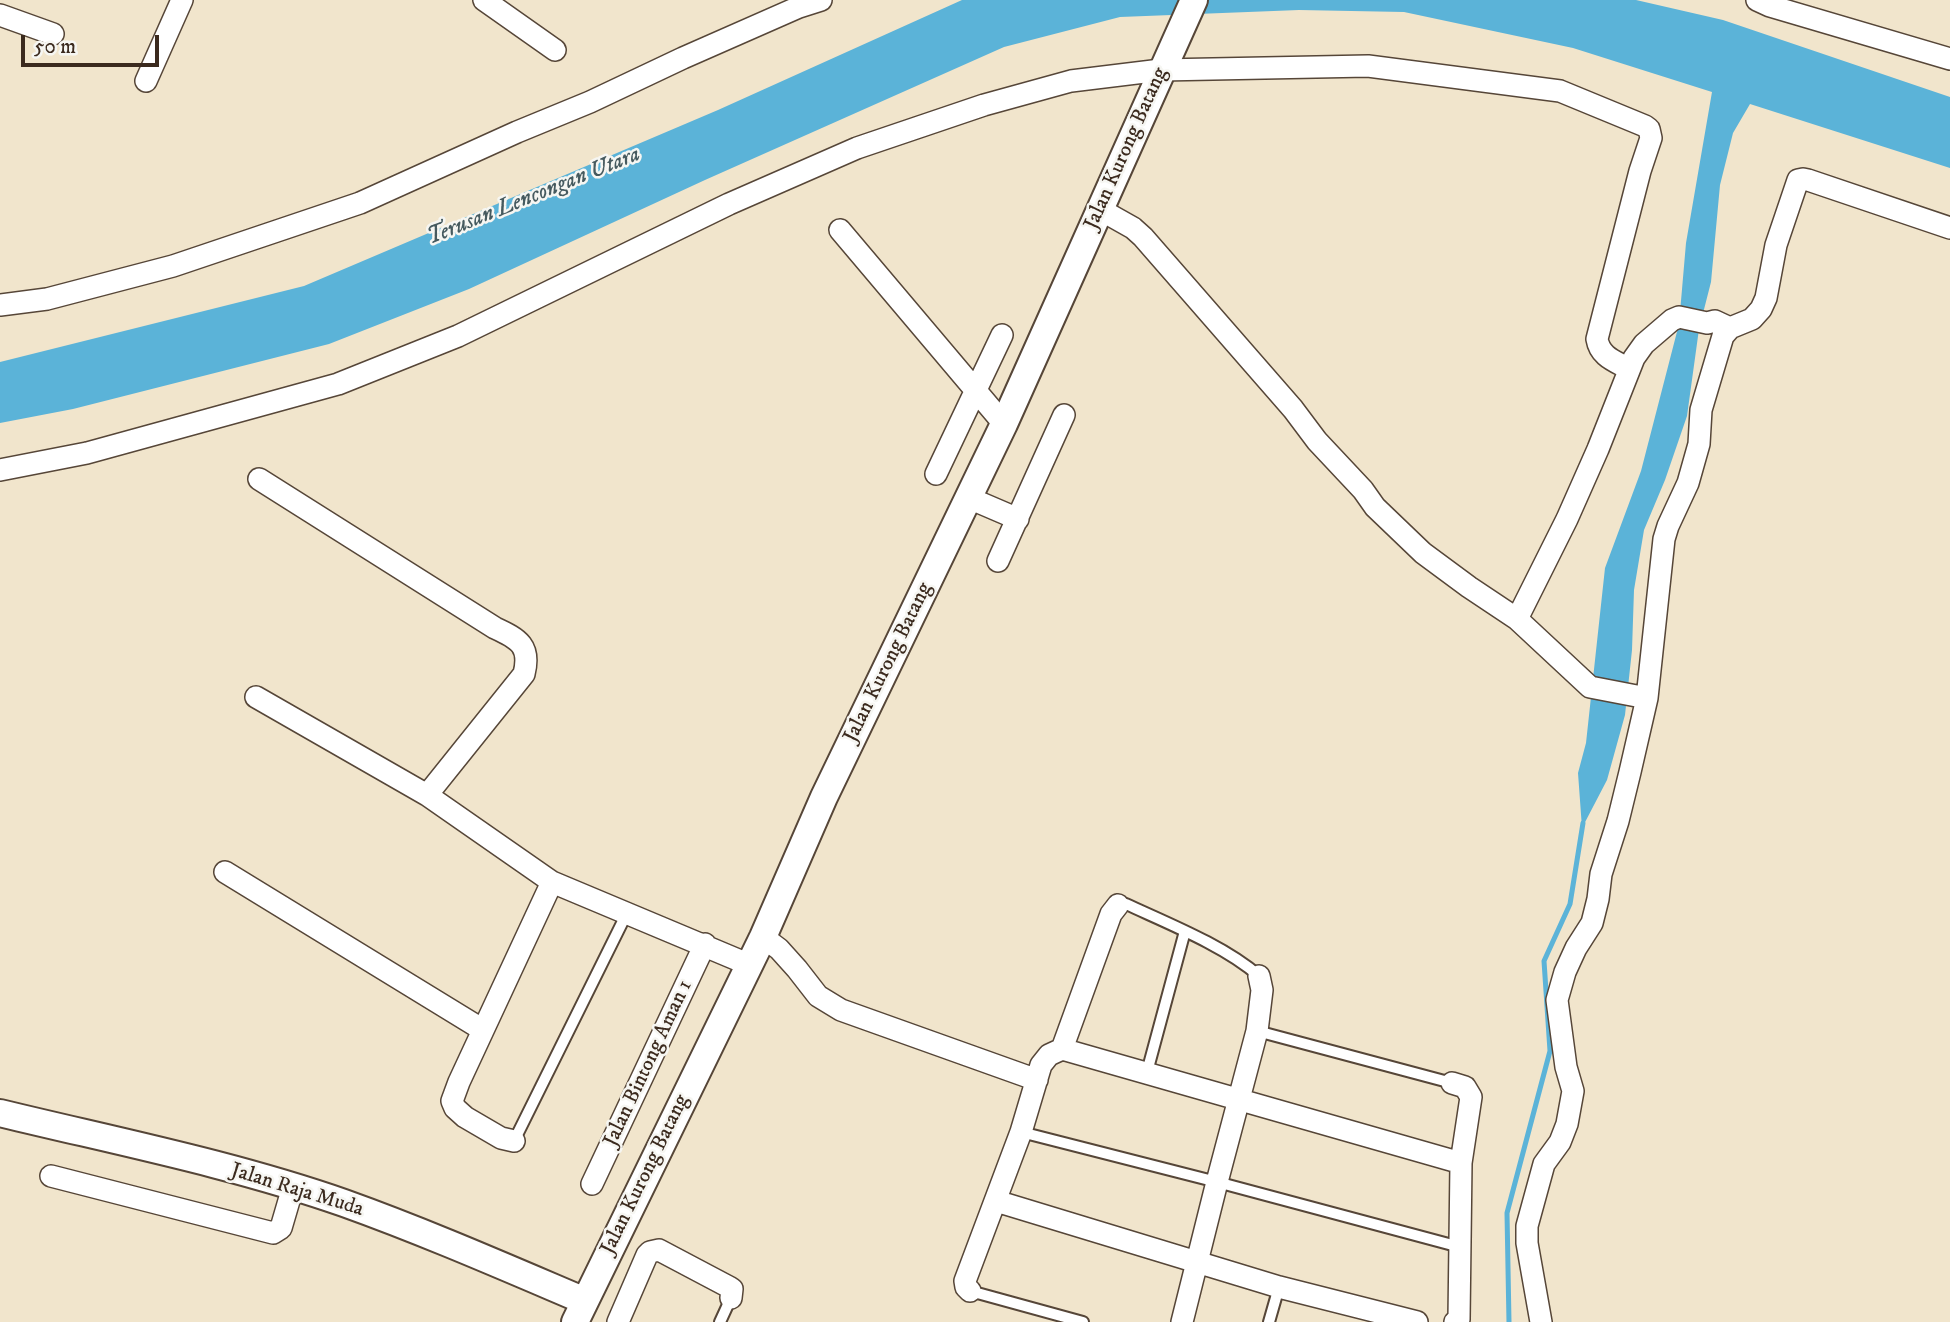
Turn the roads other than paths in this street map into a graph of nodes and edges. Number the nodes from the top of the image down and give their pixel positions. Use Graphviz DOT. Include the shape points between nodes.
graph roads {
  1 [pos="181,0"];
  2 [pos="484,0"];
  3 [pos="1194,0"];
  4 [pos="1757,0"];
  5 [pos="809,2"];
  6 [pos="0,15"];
  7 [pos="53,34"];
  8 [pos="555,50"];
  9 [pos="1950,59"];
  10 [pos="1164,63"];
  11 [pos="146,81"];
  12 [pos="1101,210"];
  13 [pos="1950,228"];
  14 [pos="840,230"];
  15 [pos="0,305"];
  16 [pos="1730,328"];
  17 [pos="1002,335"];
  18 [pos="1629,369"];
  19 [pos="976,390"];
  20 [pos="1064,415"];
  21 [pos="1004,424"];
  22 [pos="0,470"];
  23 [pos="936,474"];
  24 [pos="259,479"];
  25 [pos="968,498"];
  26 [pos="1018,519"];
  27 [pos="998,561"];
  28 [pos="1517,619"];
  29 [pos="1641,696"];
  30 [pos="256,697"];
  31 [pos="427,796"];
  32 [pos="225,872"];
  33 [pos="552,882"];
  34 [pos="1118,905"];
  35 [pos="627,913"];
  36 [pos="1185,931"];
  37 [pos="763,937"];
  38 [pos="705,944"];
  39 [pos="750,965"];
  40 [pos="1259,976"];
  41 [pos="483,1030"];
  42 [pos="1258,1031"];
  43 [pos="1062,1049"];
  44 [pos="1147,1072"];
  45 [pos="1037,1080"];
  46 [pos="1452,1083"];
  47 [pos="1240,1100"];
  48 [pos="0,1113"];
  49 [pos="1021,1132"];
  50 [pos="514,1141"];
  51 [pos="1461,1163"];
  52 [pos="51,1175"];
  53 [pos="1217,1182"];
  54 [pos="592,1184"];
  55 [pos="293,1187"];
  56 [pos="996,1200"];
  57 [pos="1460,1247"];
  58 [pos="1197,1262"];
  59 [pos="1279,1287"];
  60 [pos="970,1291"];
  61 [pos="731,1298"];
  62 [pos="580,1311"];
  63 [pos="1366,1316"];
  64 [pos="618,1322"];
  65 [pos="720,1322"];
  66 [pos="1083,1322"];
  67 [pos="1182,1322"];
  68 [pos="1269,1322"];
  69 [pos="1417,1322"];
  70 [pos="1455,1322"];
  71 [pos="1541,1322"];
  1 -- 11 [label="street"];
  2 -- 8 [label="street"];
  3 -- 10 [label="street, Jalan Kurong Batang"];
  4 -- 9 [label="street"];
  5 -- 15 [label="street" via="360,204 173,266 47,299"];
  6 -- 7 [label="street"];
  10 -- 12 [label="street, Jalan Kurong Batang"];
  10 -- 18 [label="street" via="1368,66 1560,92 1645,126 1651,138 1597,339 1603,354"];
  10 -- 22 [label="street" via="1071,81 984,105 857,149 729,204 458,336 338,384 87,453"];
  12 -- 21 [label="street, Jalan Kurong Batang"];
  12 -- 28 [label="street" via="1143,237 1375,507 1423,553"];
  13 -- 16 [label="street" via="1798,180 1761,309 1752,319"];
  14 -- 19 [label="street"];
  16 -- 18 [label="street" via="1715,321 1679,317 1644,345"];
  16 -- 29 [label="street" via="1723,335 1707,385 1688,483 1664,539"];
  17 -- 19 [label="street"];
  18 -- 28 [label="street" via="1567,519"];
  19 -- 21 [label="street"];
  19 -- 23 [label="street"];
  20 -- 26 [label="street"];
  21 -- 25 [label="street, Jalan Kurong Batang"];
  24 -- 31 [label="street" via="519,640 524,648 524,674"];
  25 -- 26 [label="street"];
  25 -- 37 [label="street, Jalan Kurong Batang" via="824,797"];
  26 -- 27 [label="street"];
  28 -- 29 [label="street" via="1590,687"];
  29 -- 71 [label="street" via="1625,796 1601,874 1592,923 1565,972 1557,1000 1573,1091 1567,1124 1544,1164 1527,1226"];
  30 -- 31 [label="street"];
  31 -- 33 [label="street"];
  32 -- 41 [label="street"];
  33 -- 35 [label="street"];
  33 -- 41 [label="street"];
  34 -- 36 [label="lane" via="1126,904"];
  34 -- 43 [label="street"];
  35 -- 38 [label="street"];
  35 -- 50 [label="lane"];
  36 -- 40 [label="lane"];
  36 -- 44 [label="lane"];
  37 -- 39 [label="street, Jalan Kurong Batang"];
  37 -- 45 [label="street" via="779,949 818,996 841,1010"];
  38 -- 39 [label="street"];
  38 -- 54 [label="street, Jalan Bintong Aman 1"];
  39 -- 62 [label="street, Jalan Kurong Batang"];
  40 -- 42 [label="street"];
  41 -- 50 [label="street" via="452,1101 466,1117 501,1139"];
  42 -- 46 [label="lane"];
  42 -- 47 [label="street"];
  43 -- 44 [label="street"];
  43 -- 45 [label="street" via="1049,1055"];
  44 -- 47 [label="street"];
  45 -- 49 [label="street"];
  46 -- 51 [label="street" via="1465,1087 1471,1097"];
  47 -- 51 [label="street"];
  47 -- 53 [label="street"];
  48 -- 55 [label="street, Jalan Raja Muda"];
  49 -- 53 [label="lane"];
  49 -- 56 [label="street"];
  51 -- 57 [label="street"];
  52 -- 55 [label="street" via="273,1233 281,1228"];
  53 -- 57 [label="lane"];
  53 -- 58 [label="street"];
  55 -- 62 [label="street, Jalan Raja Muda" via="447,1243"];
  56 -- 58 [label="street"];
  56 -- 60 [label="street" via="965,1281"];
  57 -- 70 [label="street" via="1459,1319"];
  58 -- 59 [label="street"];
  58 -- 67 [label="street"];
  59 -- 63 [label="street"];
  59 -- 68 [label="lane"];
  60 -- 66 [label="lane"];
  61 -- 64 [label="street" via="729,1286 654,1250 647,1255"];
  61 -- 65 [label="lane"];
  63 -- 69 [label="street"];
}
